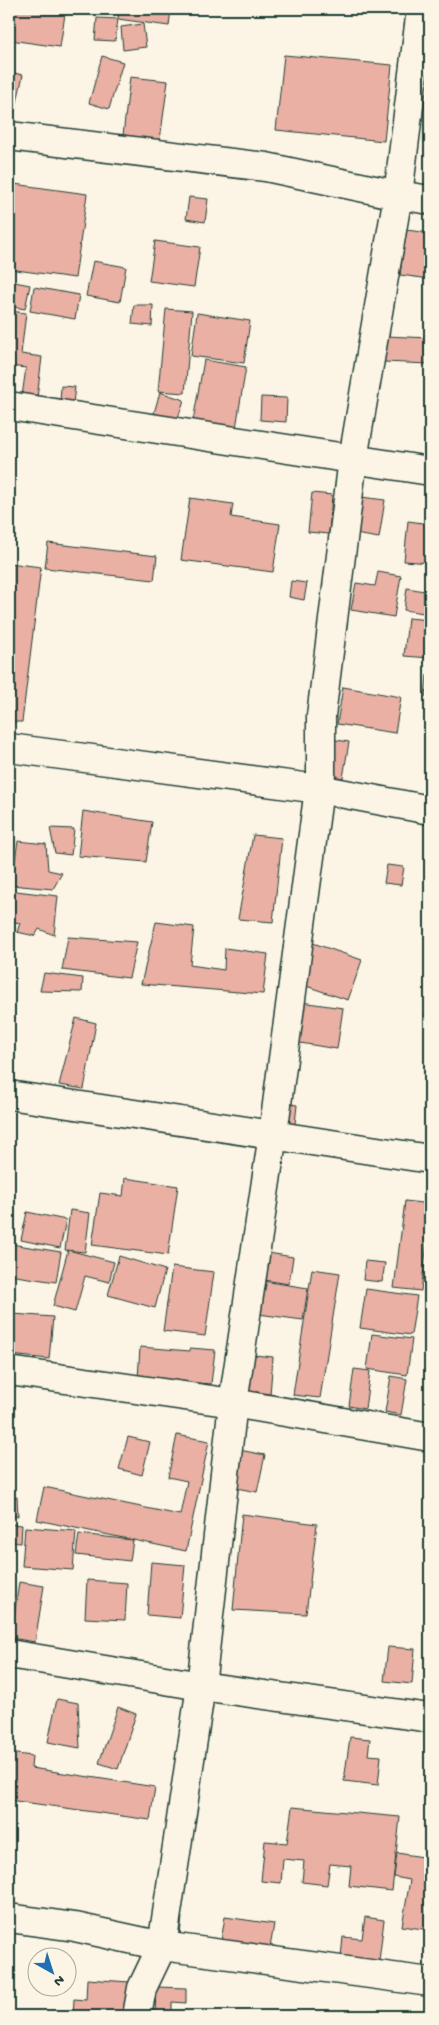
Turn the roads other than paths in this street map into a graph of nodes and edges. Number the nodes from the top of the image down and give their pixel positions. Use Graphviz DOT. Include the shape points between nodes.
graph roads {
  1 [pos="421,9"];
  2 [pos="9,136"];
  3 [pos="398,196"];
  4 [pos="430,200"];
  5 [pos="9,406"];
  6 [pos="353,459"];
  7 [pos="430,471"];
  8 [pos="9,748"];
  9 [pos="319,789"];
  10 [pos="430,810"];
  11 [pos="9,1095"];
  12 [pos="273,1134"];
  13 [pos="430,1159"];
  14 [pos="9,1371"];
  15 [pos="233,1403"];
  16 [pos="430,1437"];
  17 [pos="9,1654"];
  18 [pos="201,1686"];
  19 [pos="430,1718"];
  20 [pos="9,1918"];
  21 [pos="162,1946"];
  22 [pos="430,1982"];
  23 [pos="138,2016"];
  1 -- 3 [label="street"];
  2 -- 3 [label="street" via="266,167"];
  3 -- 4 [label="street"];
  3 -- 6 [label="street"];
  5 -- 6 [label="street"];
  6 -- 7 [label="street"];
  6 -- 9 [label="street" via="321,716"];
  8 -- 9 [label="street"];
  9 -- 10 [label="street"];
  9 -- 12 [label="street"];
  11 -- 12 [label="street"];
  12 -- 13 [label="street"];
  12 -- 15 [label="street"];
  14 -- 15 [label="street"];
  15 -- 16 [label="street"];
  15 -- 18 [label="street"];
  17 -- 18 [label="street"];
  18 -- 19 [label="street"];
  18 -- 21 [label="street"];
  20 -- 21 [label="street" via="75,1927"];
  21 -- 22 [label="street"];
  21 -- 23 [label="street" via="142,1988"];
}
